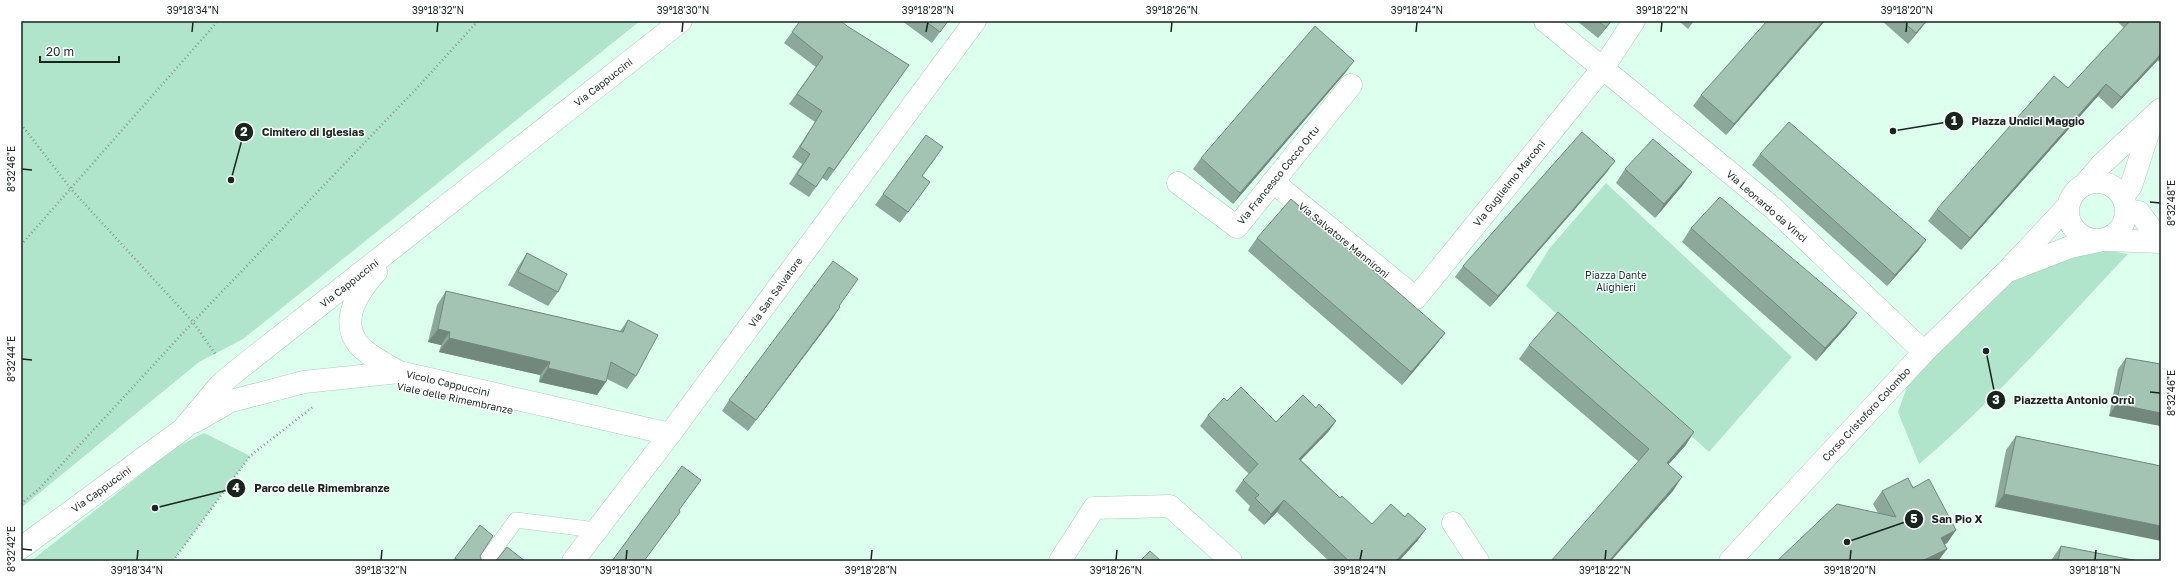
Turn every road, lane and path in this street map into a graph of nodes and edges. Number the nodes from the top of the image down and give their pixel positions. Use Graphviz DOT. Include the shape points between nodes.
graph roads {
  1 [pos="218,21"];
  2 [pos="478,21"];
  3 [pos="681,21"];
  4 [pos="974,21"];
  5 [pos="1545,21"];
  6 [pos="1634,21"];
  7 [pos="1603,68"];
  8 [pos="1351,85"];
  9 [pos="2157,113"];
  10 [pos="21,124"];
  11 [pos="1273,182"];
  12 [pos="1178,183"];
  13 [pos="2084,185"];
  14 [pos="71,189"];
  15 [pos="2125,204"];
  16 [pos="2068,206"];
  17 [pos="407,237"];
  18 [pos="2102,240"];
  19 [pos="2161,242"];
  20 [pos="21,245"];
  21 [pos="2006,272"];
  22 [pos="1416,298"];
  23 [pos="193,322"];
  24 [pos="1924,352"];
  25 [pos="399,372"];
  26 [pos="219,386"];
  27 [pos="319,402"];
  28 [pos="183,429"];
  29 [pos="670,434"];
  30 [pos="21,504"];
  31 [pos="1453,523"];
  32 [pos="596,530"];
  33 [pos="21,548"];
  34 [pos="173,561"];
  35 [pos="486,561"];
  36 [pos="573,561"];
  37 [pos="1060,561"];
  38 [pos="1231,561"];
  39 [pos="1478,561"];
  40 [pos="1730,561"];
  1 -- 14 [label="path"];
  2 -- 23 [label="path"];
  3 -- 17 [label="street, Via Cappuccini"];
  4 -- 29 [label="street, Via San Salvatore"];
  5 -- 7 [label="street, Via Leonardo da Vinci"];
  6 -- 7 [label="street, Via Guglielmo Marconi"];
  7 -- 22 [label="street, Via Guglielmo Marconi"];
  7 -- 24 [label="street, Via Leonardo da Vinci" via="1773,208"];
  8 -- 11 [label="street, Via Francesco Cocco Ortu"];
  9 -- 13 [label="street"];
  9 -- 15 [label="street"];
  10 -- 14 [label="path"];
  11 -- 12 [label="street, Via Francesco Cocco Ortu" via="1237,227"];
  11 -- 22 [label="street, Via Salvatore Mannironi"];
  13 -- 15 [label="street" via="2102,182 2110,185"];
  13 -- 16 [label="street" via="2071,197"];
  14 -- 20 [label="path"];
  14 -- 23 [label="path"];
  15 -- 18 [label="street" via="2126,218 2122,228 2115,235"];
  15 -- 19 [label="street" via="2139,212"];
  16 -- 18 [label="street" via="2068,215 2075,231 2090,240"];
  16 -- 21 [label="street, Corso Cristoforo Colombo"];
  17 -- 25 [label="street" via="360,289 351,308 352,328 358,343"];
  17 -- 26 [label="street, Via Cappuccini"];
  18 -- 19 [label="street"];
  18 -- 21 [label="street, Corso Cristoforo Colombo" via="2070,247"];
  21 -- 24 [label="street, Corso Cristoforo Colombo"];
  23 -- 26 [label="path" via="223,365 211,374"];
  23 -- 30 [label="path" via="40,489"];
  24 -- 40 [label="street, Corso Cristoforo Colombo"];
  25 -- 28 [label="street, Vicolo Cappuccini" via="304,382 231,401"];
  25 -- 29 [label="street, Vicolo Cappuccini"];
  26 -- 28 [label="street, Via Cappuccini"];
  27 -- 34 [label="path" via="250,456"];
  28 -- 33 [label="street, Via Cappuccini"];
  29 -- 32 [label="street, Via San Salvatore"];
  31 -- 39 [label="street"];
  32 -- 35 [label="lane" via="516,520"];
  32 -- 36 [label="street, Via San Salvatore"];
  37 -- 38 [label="street" via="1094,508 1170,506"];
}
